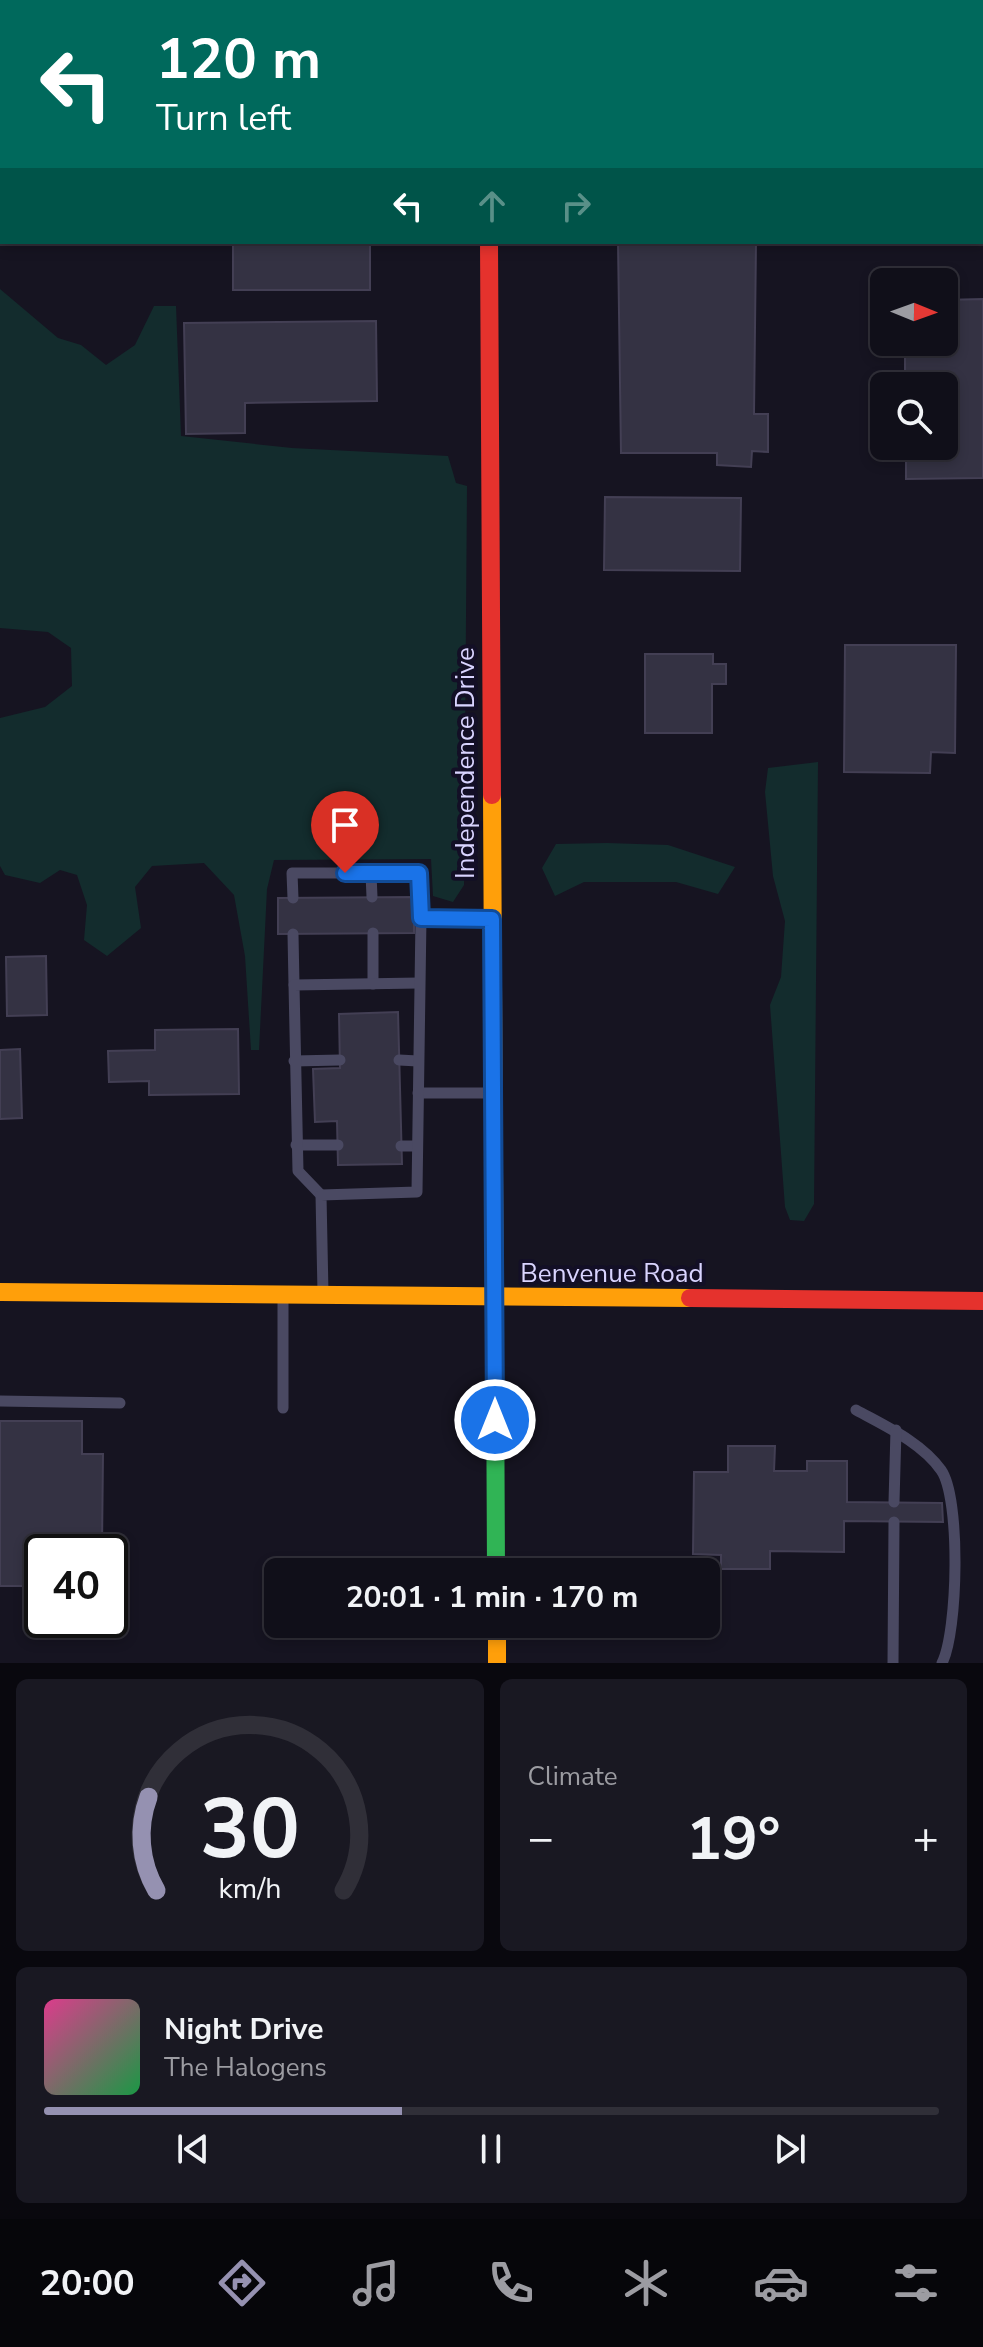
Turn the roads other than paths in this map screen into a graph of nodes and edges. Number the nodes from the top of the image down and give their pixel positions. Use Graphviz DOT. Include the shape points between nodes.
graph roads {
  1 [pos="489,244"];
  2 [pos="371,874"];
  3 [pos="372,897"];
  4 [pos="293,898"];
  5 [pos="421,918"];
  6 [pos="492,919"];
  7 [pos="373,933"];
  8 [pos="293,934"];
  9 [pos="419,983"];
  10 [pos="373,984"];
  11 [pos="294,985"];
  12 [pos="340,1060"];
  13 [pos="399,1060"];
  14 [pos="294,1061"];
  15 [pos="418,1061"];
  16 [pos="418,1093"];
  17 [pos="493,1093"];
  18 [pos="296,1145"];
  19 [pos="338,1145"];
  20 [pos="401,1146"];
  21 [pos="417,1146"];
  22 [pos="321,1195"];
  23 [pos="0,1292"];
  24 [pos="283,1296"];
  25 [pos="323,1296"];
  26 [pos="495,1298"];
  27 [pos="983,1301"];
  28 [pos="0,1401"];
  29 [pos="120,1403"];
  30 [pos="283,1408"];
  31 [pos="856,1410"];
  32 [pos="896,1430"];
  33 [pos="894,1502"];
  34 [pos="894,1522"];
  35 [pos="496,1558"];
  36 [pos="497,1638"];
  37 [pos="497,1663"];
  38 [pos="893,1663"];
  39 [pos="942,1663"];
  1 -- 6 [label="street, Independence Drive"];
  2 -- 3 [label="lane"];
  2 -- 4 [label="lane" via="292,873"];
  2 -- 5 [label="lane" via="419,873"];
  5 -- 6 [label="lane"];
  5 -- 9 [label="lane"];
  6 -- 17 [label="street, Independence Drive"];
  7 -- 10 [label="lane"];
  8 -- 11 [label="lane"];
  9 -- 10 [label="lane"];
  9 -- 15 [label="lane"];
  10 -- 11 [label="lane"];
  11 -- 14 [label="lane"];
  12 -- 14 [label="lane"];
  13 -- 15 [label="lane"];
  14 -- 18 [label="lane"];
  15 -- 16 [label="lane"];
  16 -- 17 [label="lane"];
  16 -- 21 [label="lane"];
  17 -- 26 [label="street, Independence Drive"];
  18 -- 19 [label="lane"];
  18 -- 22 [label="lane" via="298,1171"];
  20 -- 21 [label="lane"];
  21 -- 22 [label="lane" via="417,1192"];
  22 -- 25 [label="lane"];
  23 -- 24 [label="street, Benvenue Road"];
  24 -- 25 [label="street, Benvenue Road"];
  24 -- 30 [label="lane"];
  25 -- 26 [label="street, Benvenue Road"];
  26 -- 27 [label="street, Benvenue Road"];
  26 -- 35 [label="street, Independence Drive"];
  28 -- 29 [label="lane"];
  31 -- 32 [label="lane"];
  32 -- 33 [label="lane"];
  32 -- 39 [label="lane" via="941,1469 953,1494 954,1616"];
  34 -- 38 [label="lane"];
  36 -- 37 [label="street"];
}
